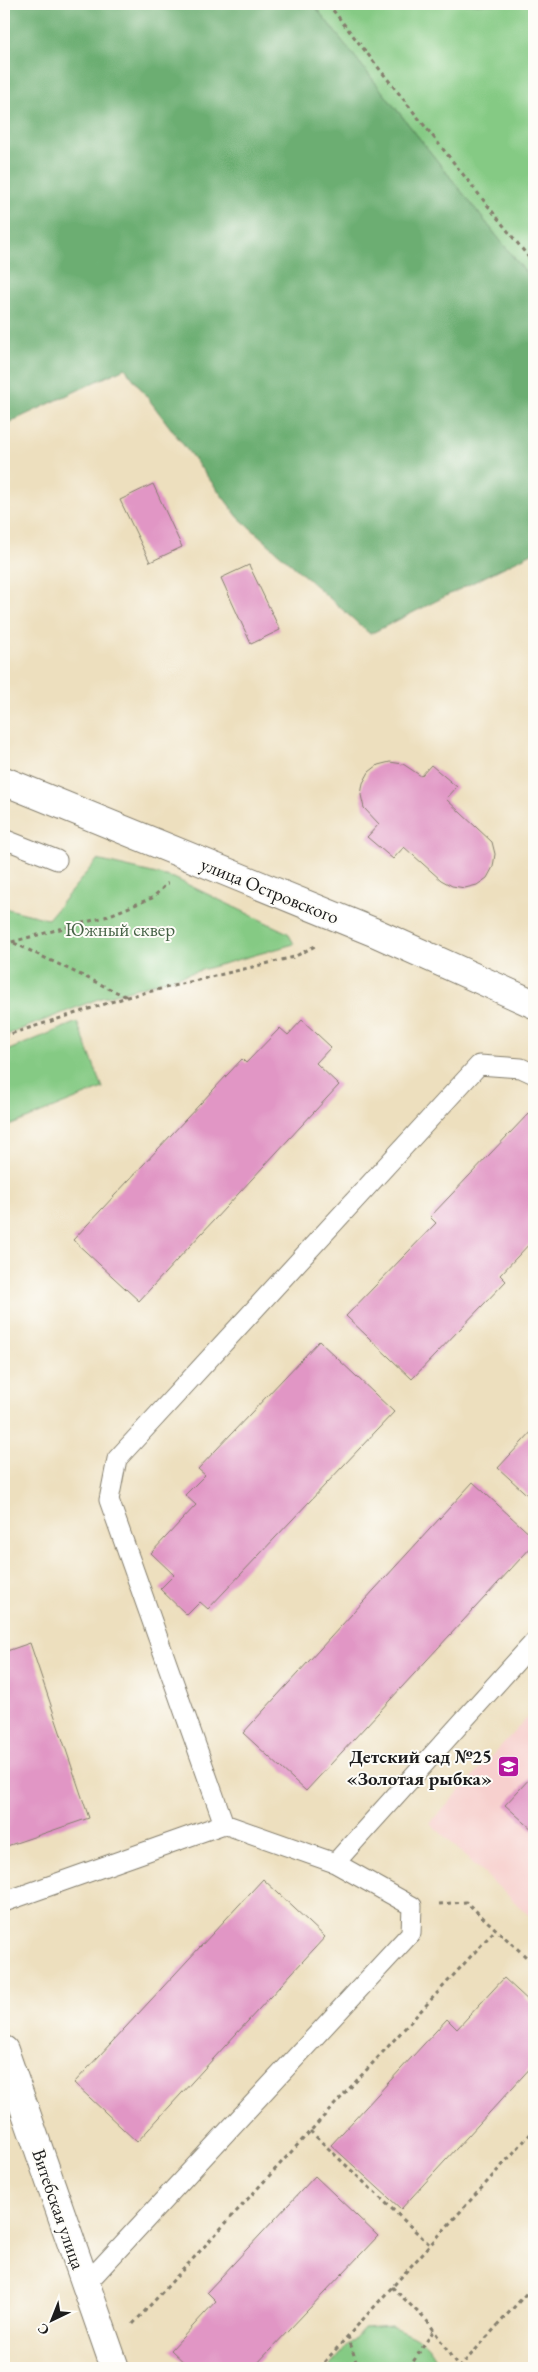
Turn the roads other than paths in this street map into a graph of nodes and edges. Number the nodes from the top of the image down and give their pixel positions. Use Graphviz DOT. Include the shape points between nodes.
graph roads {
  1 [pos="4,781"];
  2 [pos="4,839"];
  3 [pos="58,860"];
  4 [pos="534,1004"];
  5 [pos="534,1074"];
  6 [pos="534,1642"];
  7 [pos="224,1824"];
  8 [pos="335,1863"];
  9 [pos="4,1902"];
  10 [pos="4,2050"];
  11 [pos="85,2285"];
  12 [pos="112,2359"];
  1 -- 4 [label="street, улица Островского" via="376,933"];
  2 -- 3 [label="lane"];
  5 -- 7 [label="lane" via="521,1068 479,1066 117,1459 109,1500"];
  6 -- 8 [label="lane"];
  7 -- 8 [label="lane"];
  7 -- 9 [label="lane"];
  8 -- 11 [label="lane" via="412,1906 411,1933"];
  10 -- 11 [label="street, Витебская улица"];
  11 -- 12 [label="street, Витебская улица"];
}
